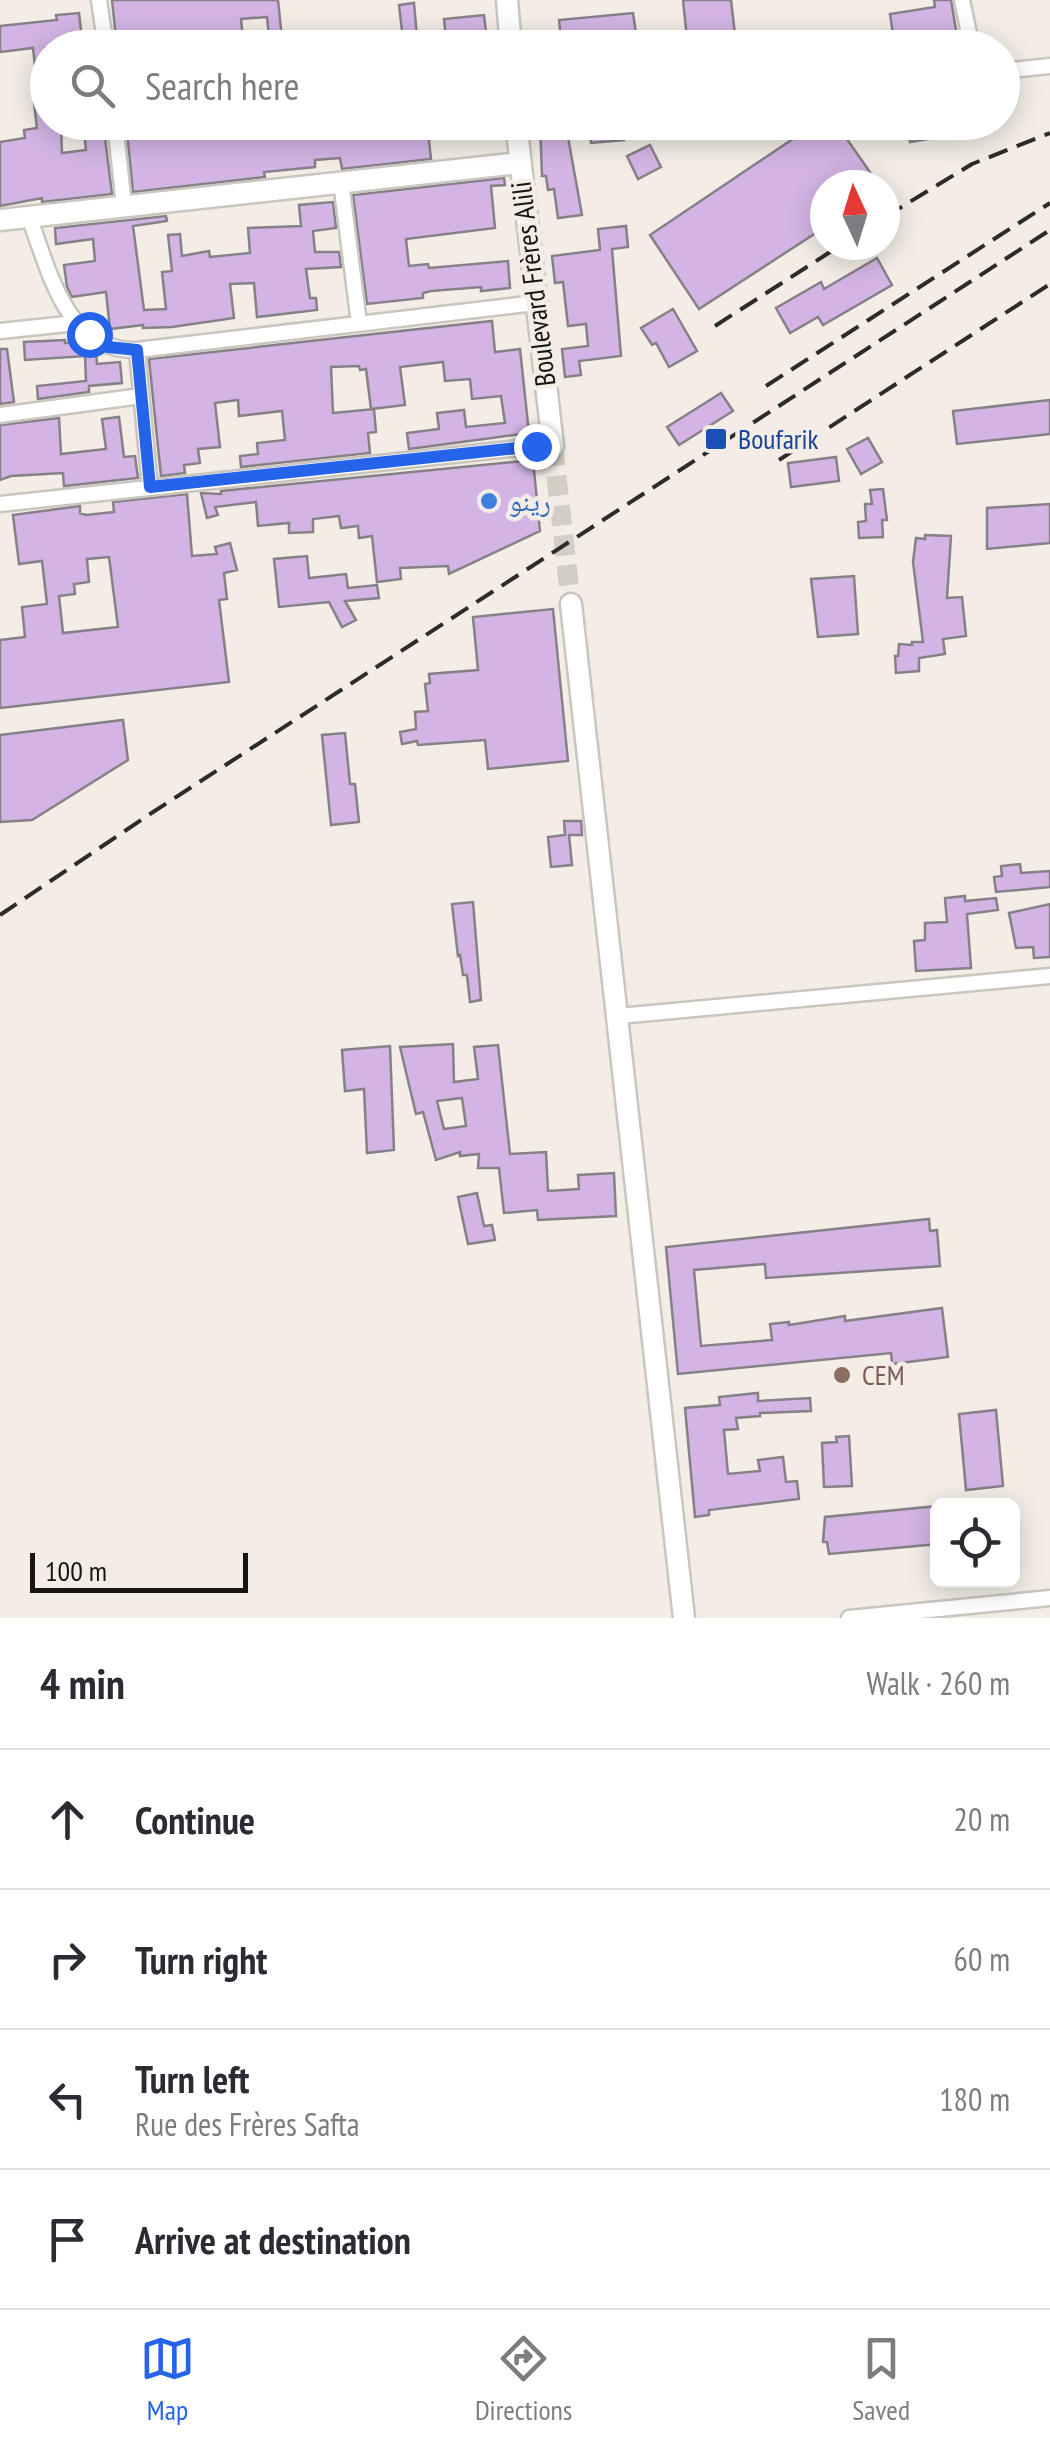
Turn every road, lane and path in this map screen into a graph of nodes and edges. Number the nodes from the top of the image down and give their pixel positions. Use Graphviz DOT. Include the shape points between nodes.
graph roads {
  1 [pos="99,0"];
  2 [pos="507,0"];
  3 [pos="962,0"];
  4 [pos="103,30"];
  5 [pos="510,30"];
  6 [pos="968,30"];
  7 [pos="1050,66"];
  8 [pos="1020,69"];
  9 [pos="117,140"];
  10 [pos="517,140"];
  11 [pos="519,163"];
  12 [pos="341,182"];
  13 [pos="124,206"];
  14 [pos="29,217"];
  15 [pos="0,220"];
  16 [pos="535,303"];
  17 [pos="76,323"];
  18 [pos="359,323"];
  19 [pos="0,331"];
  20 [pos="137,350"];
  21 [pos="141,396"];
  22 [pos="0,415"];
  23 [pos="544,446"];
  24 [pos="150,487"];
  25 [pos="0,504"];
  26 [pos="571,604"];
  27 [pos="1050,976"];
  28 [pos="619,1016"];
  29 [pos="1050,1598"];
  30 [pos="684,1618"];
  31 [pos="849,1618"];
  1 -- 4 [label="street"];
  2 -- 5 [label="main road"];
  3 -- 6 [label="street"];
  7 -- 8 [label="street"];
  9 -- 13 [label="street"];
  10 -- 11 [label="main road, Boulevard Frères Alili"];
  11 -- 12 [label="main road"];
  11 -- 16 [label="main road, Boulevard Frères Alili"];
  12 -- 13 [label="main road"];
  12 -- 18 [label="street"];
  13 -- 14 [label="main road"];
  14 -- 15 [label="main road"];
  14 -- 17 [label="street" via="60,302"];
  16 -- 18 [label="street"];
  16 -- 23 [label="main road, Boulevard Frères Alili"];
  17 -- 19 [label="street"];
  17 -- 20 [label="street" via="108,347"];
  18 -- 20 [label="street"];
  20 -- 21 [label="street"];
  21 -- 22 [label="street"];
  21 -- 24 [label="street"];
  23 -- 24 [label="street"];
  24 -- 25 [label="street"];
  26 -- 28 [label="main road"];
  27 -- 28 [label="street"];
  28 -- 30 [label="main road"];
  29 -- 31 [label="street"];
}
